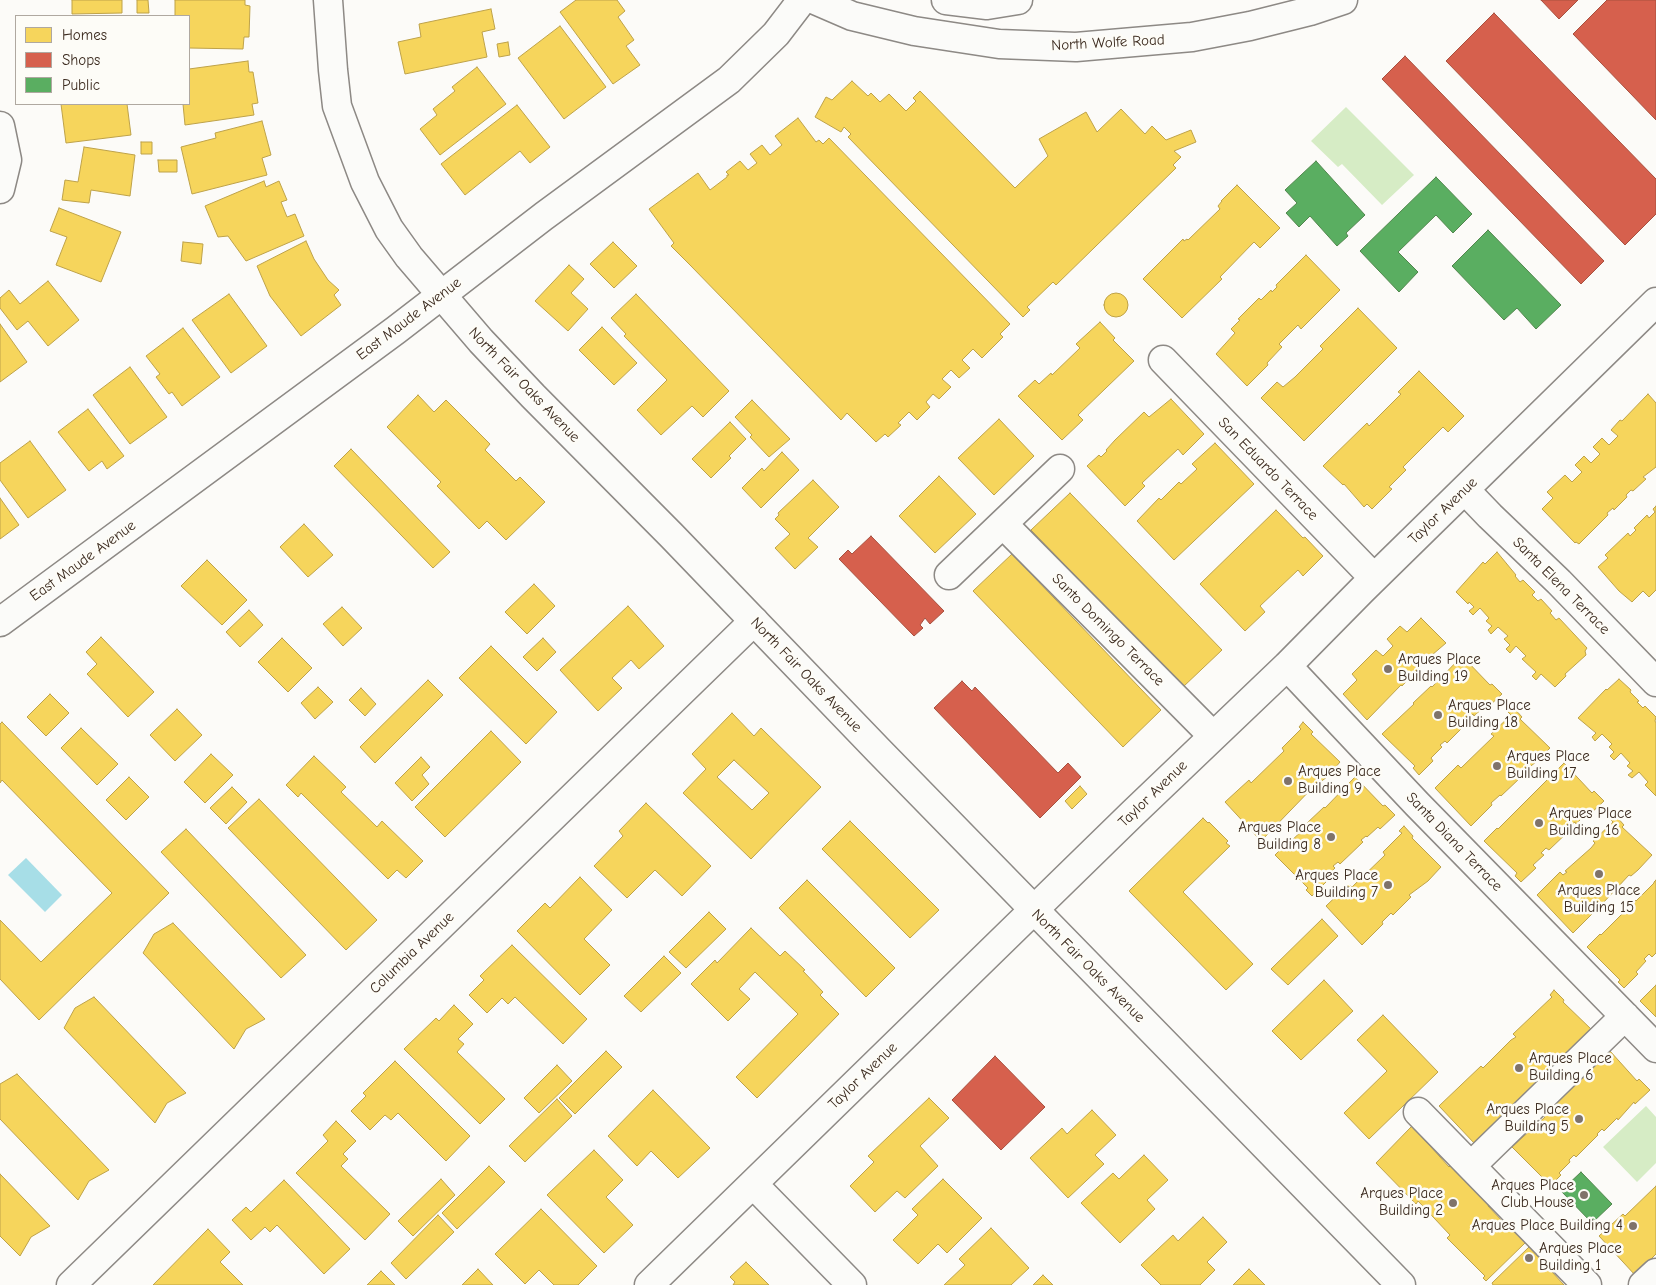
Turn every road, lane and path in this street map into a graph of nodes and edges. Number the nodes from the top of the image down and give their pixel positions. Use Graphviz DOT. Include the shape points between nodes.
graph roads {
  1 [pos="328,0"];
  2 [pos="802,0"];
  3 [pos="815,0"];
  4 [pos="946,0"];
  5 [pos="1018,0"];
  6 [pos="1343,0"];
  7 [pos="0,126"];
  8 [pos="0,189"];
  9 [pos="441,296"];
  10 [pos="1656,302"];
  11 [pos="1162,360"];
  12 [pos="1060,469"];
  13 [pos="1465,490"];
  14 [pos="1003,524"];
  15 [pos="949,576"];
  16 [pos="1374,578"];
  17 [pos="754,621"];
  18 [pos="0,622"];
  19 [pos="1287,666"];
  20 [pos="1656,682"];
  21 [pos="1212,736"];
  22 [pos="1034,910"];
  23 [pos="1625,1016"];
  24 [pos="1656,1048"];
  25 [pos="1418,1112"];
  26 [pos="1471,1166"];
  27 [pos="753,1184"];
  28 [pos="1656,1273"];
  29 [pos="71,1285"];
  30 [pos="649,1285"];
  31 [pos="852,1285"];
  32 [pos="1400,1285"];
  33 [pos="1587,1285"];
  34 [pos="1644,1285"];
  1 -- 9 [label="street, North Fair Oaks Avenue" via="337,106 365,182 389,230"];
  2 -- 9 [label="street, East Maude Avenue" via="776,34 729,80"];
  3 -- 6 [label="street, North Wolfe Road" via="852,16 937,35 999,44 1076,47 1192,37 1258,24"];
  4 -- 5 [label="street" via="987,5"];
  7 -- 8 [label="street" via="7,160"];
  9 -- 17 [label="street, North Fair Oaks Avenue" via="481,342"];
  9 -- 18 [label="street, East Maude Avenue"];
  10 -- 13 [label="street, Taylor Avenue"];
  11 -- 16 [label="street, San Eduardo Terrace"];
  12 -- 14 [label="street"];
  13 -- 16 [label="street, Taylor Avenue"];
  13 -- 20 [label="street, Santa Elena Terrace"];
  14 -- 15 [label="street"];
  14 -- 21 [label="street, Santo Domingo Terrace"];
  16 -- 19 [label="street, Taylor Avenue"];
  17 -- 22 [label="street, North Fair Oaks Avenue"];
  17 -- 29 [label="street, Columbia Avenue"];
  19 -- 21 [label="street, Taylor Avenue"];
  19 -- 23 [label="street, Santa Diana Terrace" via="1416,804"];
  21 -- 22 [label="street, Taylor Avenue"];
  22 -- 27 [label="street, Taylor Avenue"];
  22 -- 32 [label="street, North Fair Oaks Avenue"];
  23 -- 24 [label="street, Santa Diana Terrace"];
  23 -- 26 [label="street"];
  25 -- 26 [label="street"];
  26 -- 33 [label="street"];
  27 -- 30 [label="street, Taylor Avenue"];
  27 -- 31 [label="street"];
  28 -- 34 [label="street"];
}
